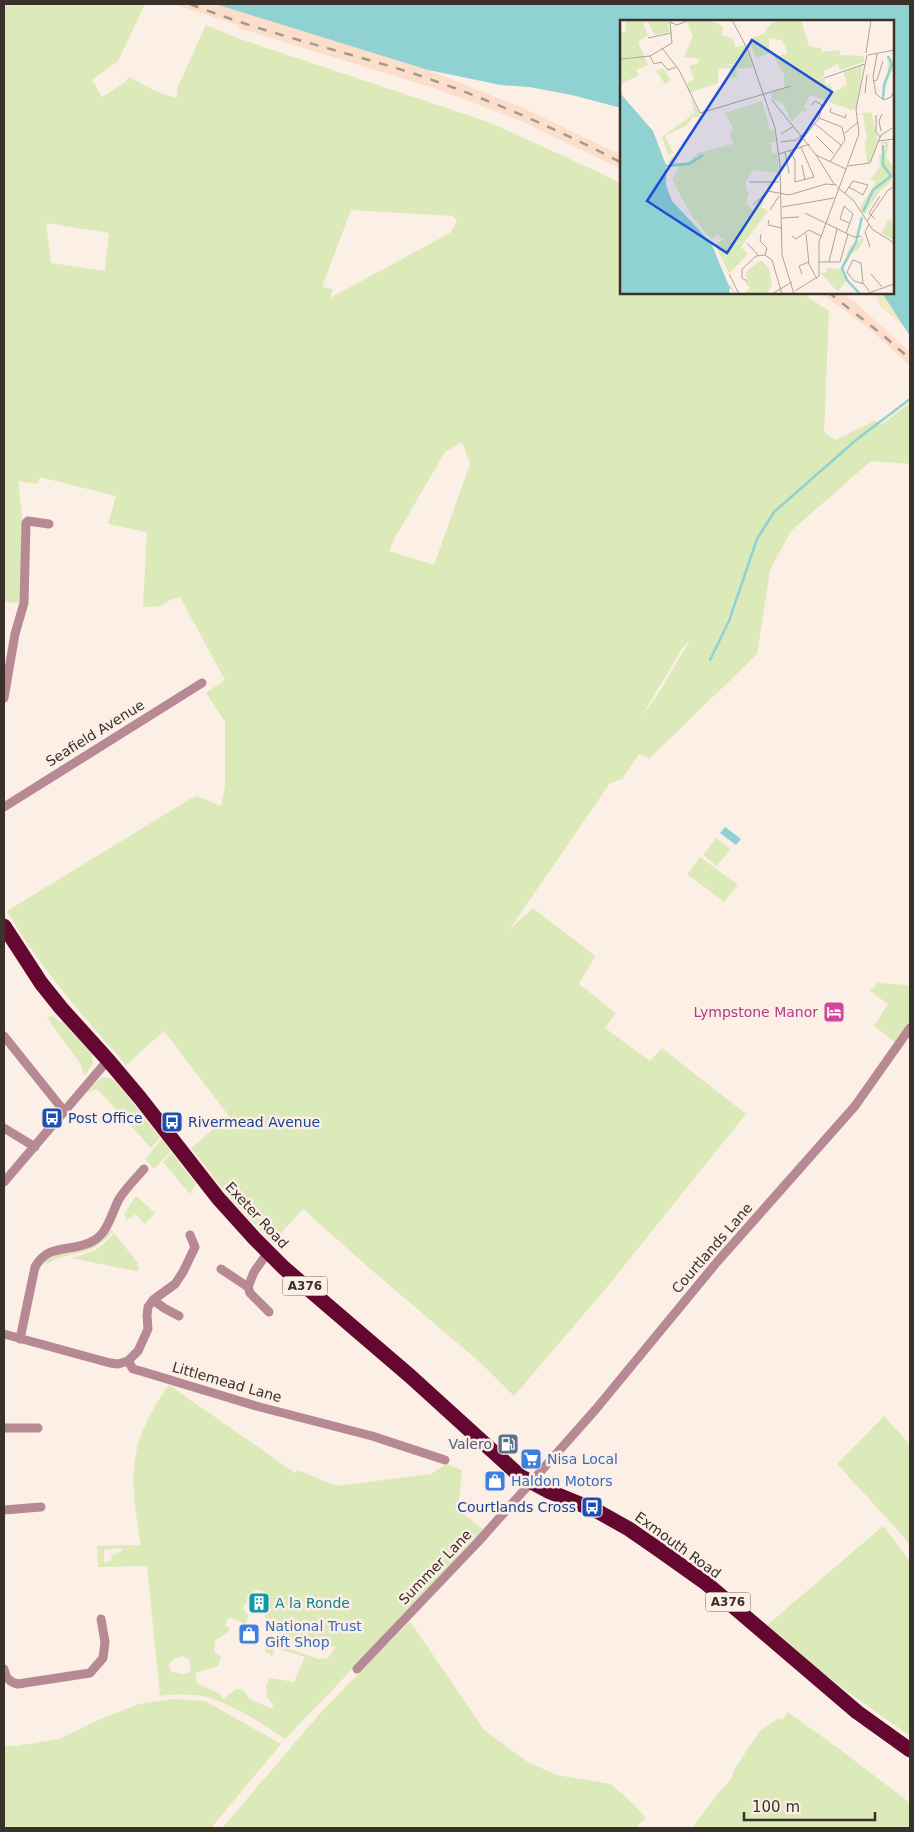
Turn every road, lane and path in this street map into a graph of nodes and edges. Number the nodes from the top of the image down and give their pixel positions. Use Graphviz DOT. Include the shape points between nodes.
graph roads {
  1 [pos="49,524"];
  2 [pos="202,683"];
  3 [pos="4,698"];
  4 [pos="4,806"];
  5 [pos="4,926"];
  6 [pos="910,1028"];
  7 [pos="4,1036"];
  8 [pos="108,1060"];
  9 [pos="64,1111"];
  10 [pos="4,1128"];
  11 [pos="35,1147"];
  12 [pos="144,1168"];
  13 [pos="4,1182"];
  14 [pos="190,1235"];
  15 [pos="268,1252"];
  16 [pos="221,1269"];
  17 [pos="248,1287"];
  18 [pos="153,1300"];
  19 [pos="268,1312"];
  20 [pos="179,1316"];
  21 [pos="4,1334"];
  22 [pos="20,1339"];
  23 [pos="128,1361"];
  24 [pos="4,1428"];
  25 [pos="38,1428"];
  26 [pos="445,1460"];
  27 [pos="531,1482"];
  28 [pos="41,1506"];
  29 [pos="4,1510"];
  30 [pos="101,1618"];
  31 [pos="4,1669"];
  32 [pos="357,1669"];
  33 [pos="910,1750"];
  1 -- 3 [label="street" via="26,522 24,603"];
  2 -- 4 [label="street, Seafield Avenue"];
  5 -- 8 [label="highway, Exeter Road / A376" via="46,989"];
  6 -- 27 [label="street, Courtlands Lane" via="855,1106 717,1262 596,1409"];
  7 -- 9 [label="street"];
  8 -- 9 [label="street"];
  8 -- 15 [label="highway, Exeter Road / A376" via="218,1198"];
  9 -- 11 [label="street"];
  10 -- 11 [label="street"];
  11 -- 13 [label="street"];
  12 -- 22 [label="street" via="120,1198 101,1235 93,1241 46,1253 40,1259 35,1267"];
  14 -- 18 [label="street" via="195,1247 183,1272 175,1284"];
  15 -- 17 [label="street"];
  15 -- 27 [label="highway, Exeter Road / A376" via="510,1468"];
  16 -- 17 [label="street"];
  17 -- 19 [label="street"];
  18 -- 20 [label="street"];
  18 -- 23 [label="street" via="148,1306 147,1332 138,1351"];
  21 -- 22 [label="street"];
  22 -- 23 [label="street" via="110,1363"];
  23 -- 26 [label="street, Littlemead Lane" via="133,1369 372,1436"];
  24 -- 25 [label="street"];
  27 -- 32 [label="street, Summer Lane"];
  27 -- 33 [label="highway, Exmouth Road / A376" via="630,1529 706,1584 857,1712"];
  28 -- 29 [label="street"];
  30 -- 31 [label="street" via="105,1642 103,1658 90,1673 18,1684 7,1679"];
}
